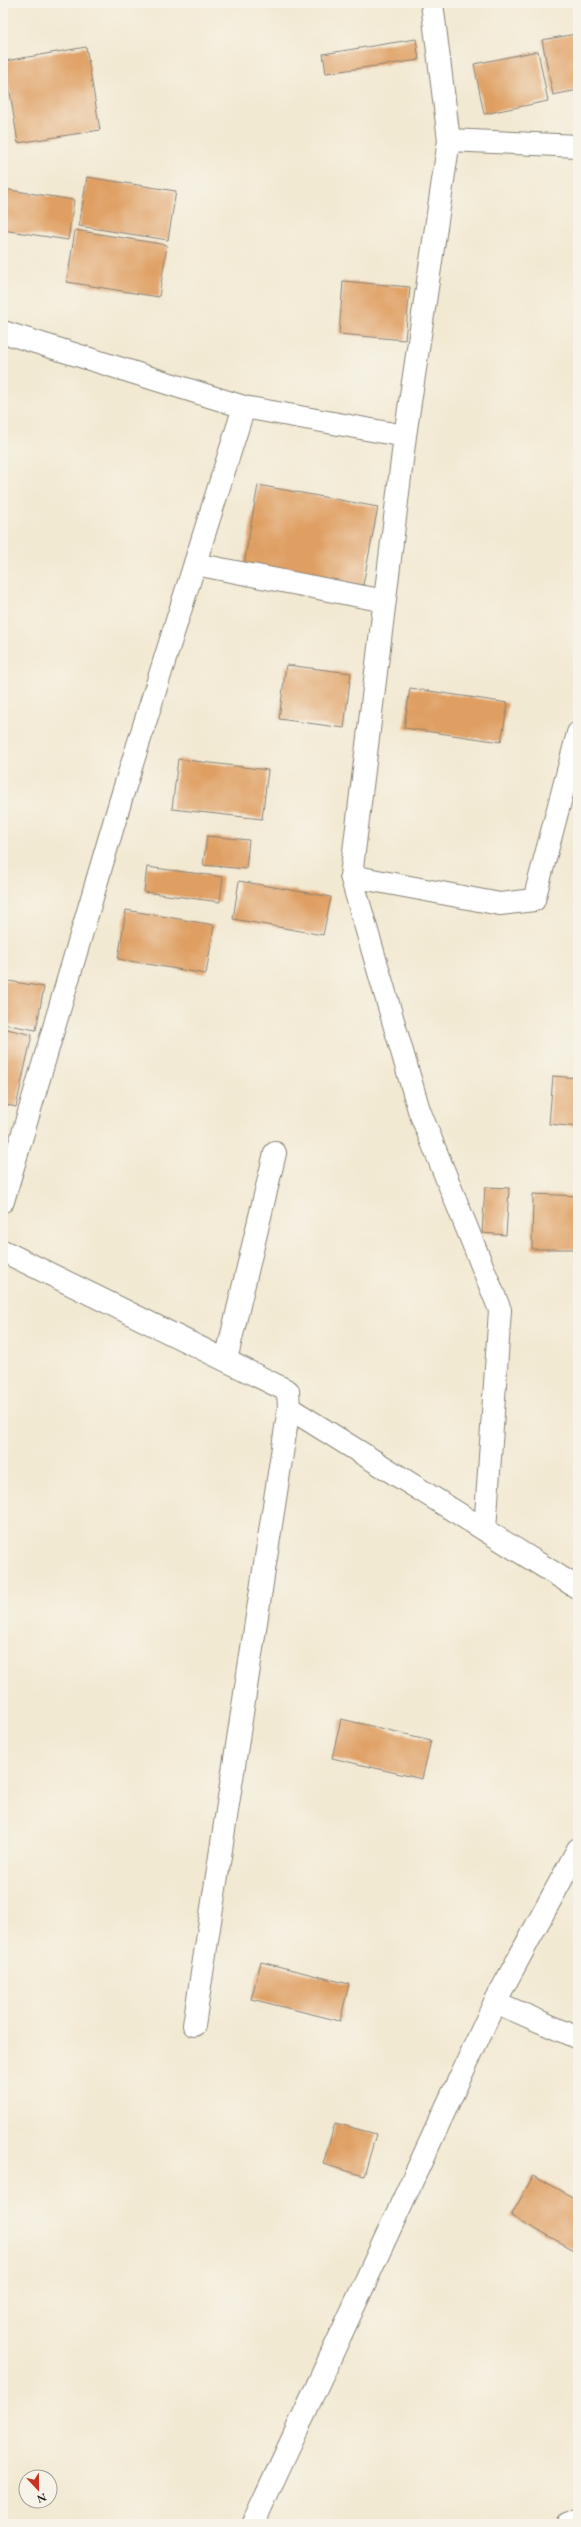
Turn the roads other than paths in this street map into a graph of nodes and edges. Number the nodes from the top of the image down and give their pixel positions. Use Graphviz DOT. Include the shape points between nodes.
graph roads {
  1 [pos="432,3"];
  2 [pos="448,140"];
  3 [pos="578,146"];
  4 [pos="3,332"];
  5 [pos="244,407"];
  6 [pos="405,436"];
  7 [pos="195,564"];
  8 [pos="385,601"];
  9 [pos="578,733"];
  10 [pos="351,876"];
  11 [pos="275,1153"];
  12 [pos="3,1201"];
  13 [pos="3,1251"];
  14 [pos="226,1360"];
  15 [pos="289,1408"];
  16 [pos="485,1530"];
  17 [pos="578,1588"];
  18 [pos="578,1849"];
  19 [pos="496,2002"];
  20 [pos="194,2025"];
  21 [pos="578,2038"];
  22 [pos="578,2520"];
  23 [pos="253,2524"];
  24 [pos="568,2524"];
  1 -- 2 [label="street"];
  2 -- 3 [label="street"];
  2 -- 6 [label="street"];
  4 -- 5 [label="street"];
  5 -- 6 [label="street"];
  5 -- 7 [label="street"];
  6 -- 8 [label="street"];
  7 -- 8 [label="street"];
  7 -- 12 [label="street" via="119,807"];
  8 -- 10 [label="street"];
  9 -- 10 [label="street" via="534,900 500,904"];
  10 -- 16 [label="street" via="419,1110 500,1310"];
  11 -- 14 [label="street"];
  13 -- 14 [label="street"];
  14 -- 15 [label="street" via="288,1391"];
  15 -- 16 [label="street"];
  15 -- 20 [label="street"];
  16 -- 17 [label="street"];
  18 -- 19 [label="street"];
  19 -- 21 [label="street"];
  19 -- 23 [label="street"];
  22 -- 24 [label="street"];
}
